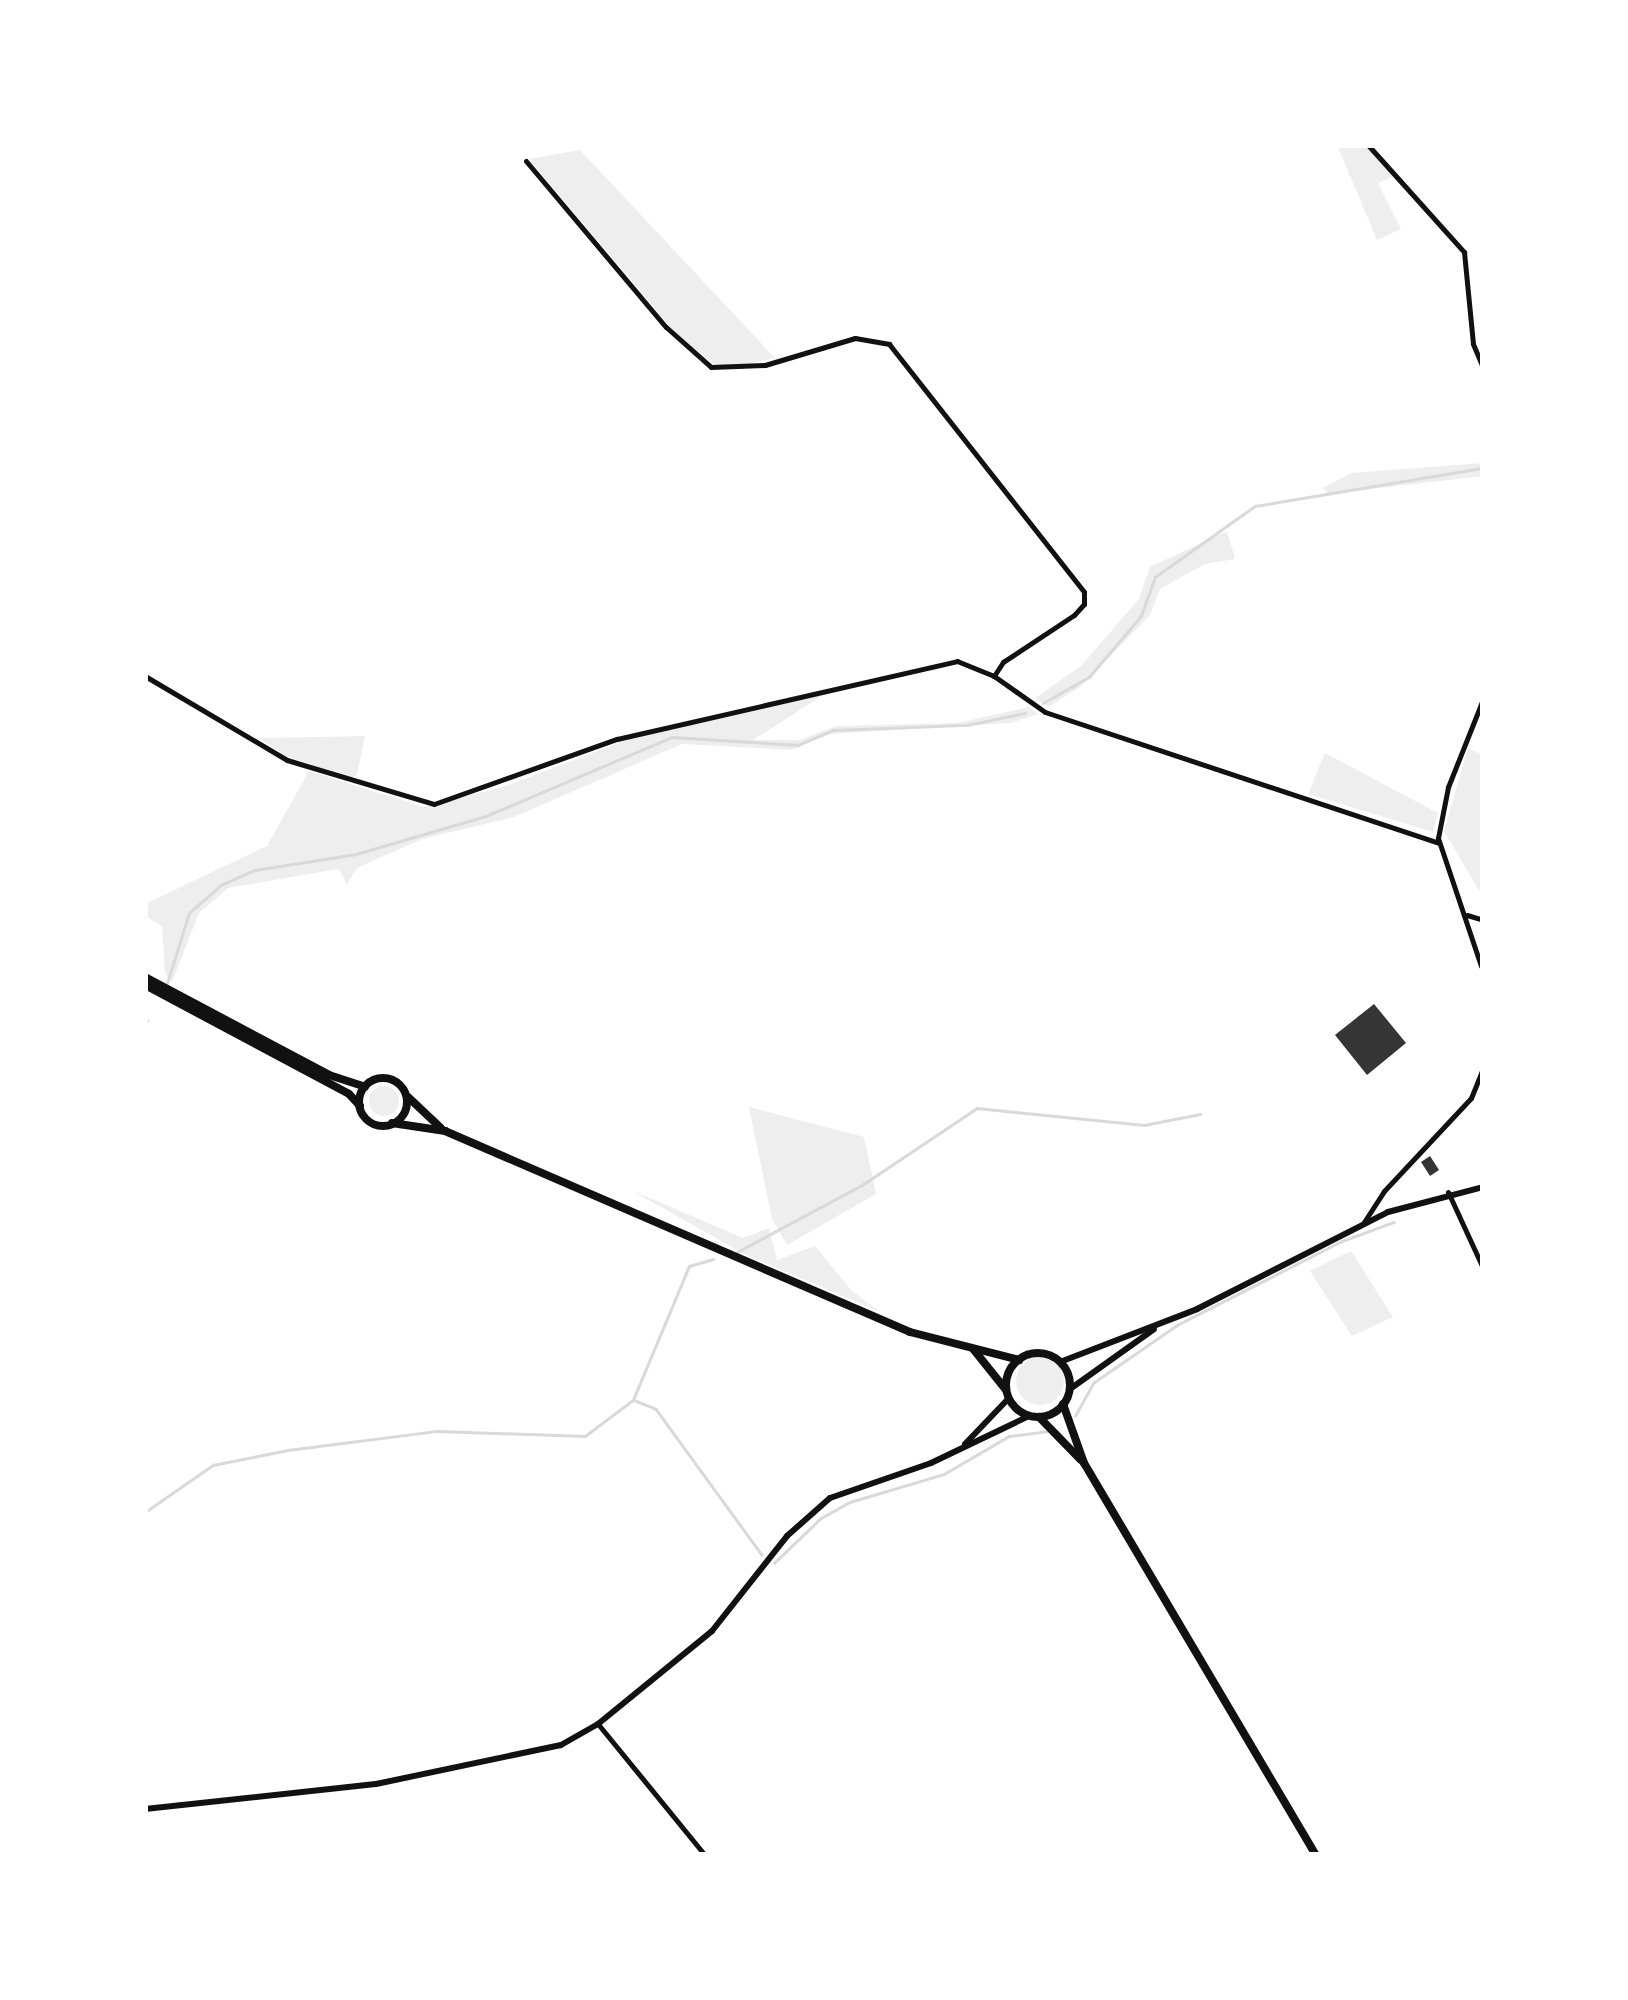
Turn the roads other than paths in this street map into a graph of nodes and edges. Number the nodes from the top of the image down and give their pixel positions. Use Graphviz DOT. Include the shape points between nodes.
graph roads {
  1 [pos="1368,145"];
  2 [pos="526,161"];
  3 [pos="1483,368"];
  4 [pos="145,676"];
  5 [pos="994,676"];
  6 [pos="1483,699"];
  7 [pos="1438,843"];
  8 [pos="1466,915"];
  9 [pos="1483,920"];
  10 [pos="1482,968"];
  11 [pos="145,977"];
  12 [pos="145,985"];
  13 [pos="1483,1070"];
  14 [pos="364,1086"];
  15 [pos="404,1090"];
  16 [pos="360,1106"];
  17 [pos="392,1123"];
  18 [pos="445,1131"];
  19 [pos="1483,1186"];
  20 [pos="1448,1192"];
  21 [pos="1364,1222"];
  22 [pos="1483,1268"];
  23 [pos="1166,1322"];
  24 [pos="971,1347"];
  25 [pos="1019,1360"];
  26 [pos="1060,1362"];
  27 [pos="1070,1389"];
  28 [pos="1008,1394"];
  29 [pos="1064,1404"];
  30 [pos="1034,1416"];
  31 [pos="961,1449"];
  32 [pos="1084,1464"];
  33 [pos="598,1724"];
  34 [pos="145,1809"];
  35 [pos="705,1855"];
  36 [pos="1316,1855"];
  1 -- 3 [label="street" via="1464,252 1473,344"];
  2 -- 5 [label="street" via="666,326 711,367 764,365 855,338 889,344 1084,592 1074,615 1003,662"];
  4 -- 5 [label="street" via="287,760 434,804 617,739 932,662 958,660"];
  5 -- 7 [label="street" via="1044,712"];
  6 -- 7 [label="street" via="1448,787"];
  7 -- 8 [label="street"];
  8 -- 9 [label="street"];
  8 -- 10 [label="street"];
  11 -- 14 [label="main road" via="329,1075"];
  12 -- 16 [label="main road" via="349,1094"];
  13 -- 21 [label="street" via="1471,1098 1384,1191"];
  14 -- 15 [label="main road" via="385,1078"];
  14 -- 16 [label="main road"];
  15 -- 17 [label="main road" via="406,1106"];
  15 -- 18 [label="main road"];
  16 -- 17 [label="main road" via="374,1123"];
  17 -- 18 [label="main road"];
  18 -- 24 [label="main road" via="821,1298"];
  19 -- 20 [label="street"];
  20 -- 21 [label="street"];
  20 -- 22 [label="street"];
  21 -- 23 [label="street"];
  23 -- 26 [label="street"];
  23 -- 27 [label="street"];
  24 -- 25 [label="main road"];
  24 -- 28 [label="main road"];
  25 -- 26 [label="main road" via="1044,1354"];
  25 -- 28 [label="main road"];
  26 -- 27 [label="main road"];
  27 -- 29 [label="main road"];
  28 -- 30 [label="main road"];
  28 -- 31 [label="street"];
  29 -- 30 [label="main road"];
  29 -- 32 [label="main road"];
  30 -- 31 [label="street"];
  30 -- 32 [label="main road"];
  31 -- 33 [label="street" via="830,1498 788,1536 712,1631"];
  32 -- 36 [label="main road"];
  33 -- 34 [label="street" via="561,1745 447,1772"];
  33 -- 35 [label="street"];
}
